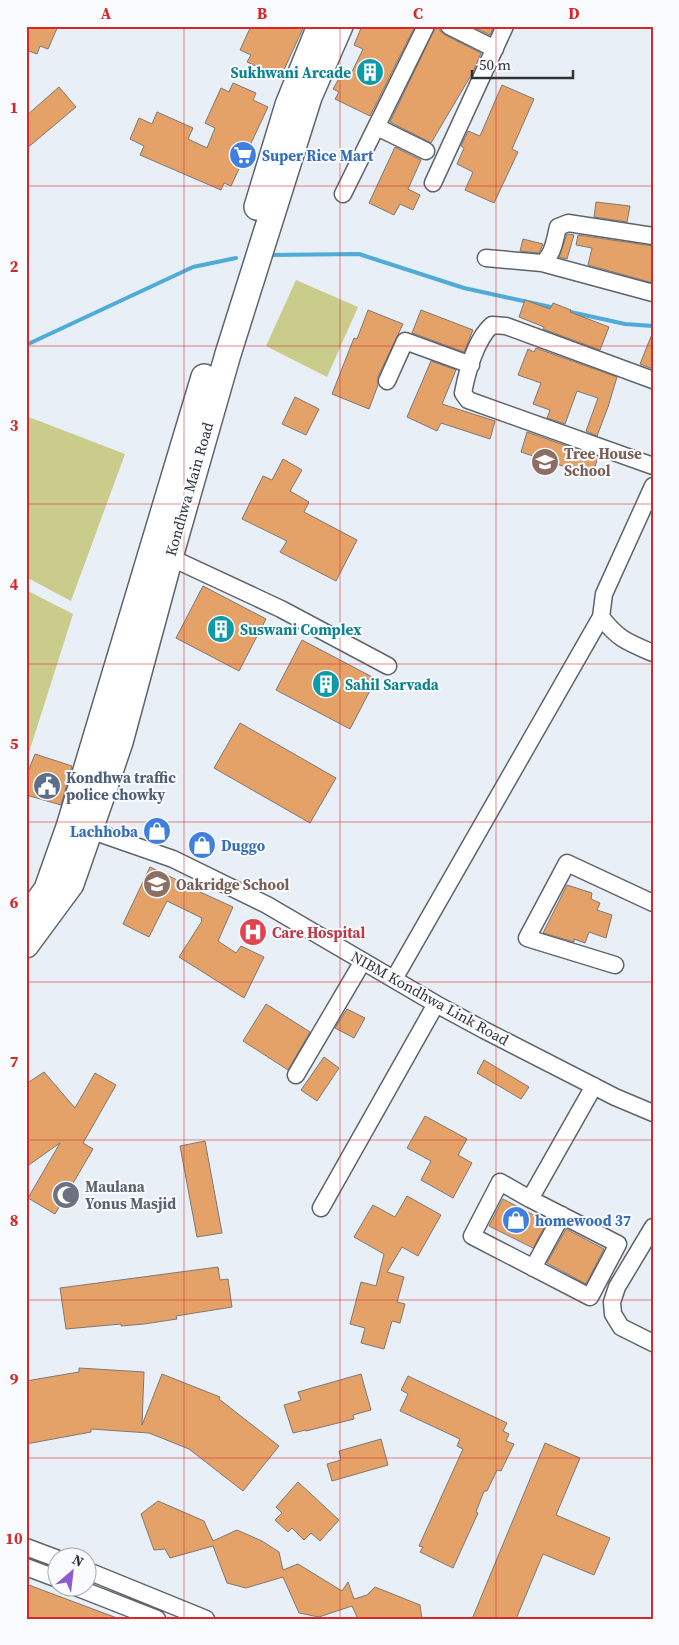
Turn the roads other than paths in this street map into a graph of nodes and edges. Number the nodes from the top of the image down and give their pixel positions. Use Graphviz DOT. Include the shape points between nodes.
graph roads {
  1 [pos="320,26"];
  2 [pos="340,26"];
  3 [pos="426,26"];
  4 [pos="449,26"];
  5 [pos="505,26"];
  6 [pos="495,49"];
  7 [pos="377,126"];
  8 [pos="426,151"];
  9 [pos="433,184"];
  10 [pos="343,194"];
  11 [pos="653,236"];
  12 [pos="486,258"];
  13 [pos="542,263"];
  14 [pos="653,294"];
  15 [pos="471,365"];
  16 [pos="653,380"];
  17 [pos="386,381"];
  18 [pos="653,466"];
  19 [pos="653,486"];
  20 [pos="161,553"];
  21 [pos="601,617"];
  22 [pos="653,652"];
  23 [pos="388,666"];
  24 [pos="80,826"];
  25 [pos="653,903"];
  26 [pos="26,916"];
  27 [pos="26,945"];
  28 [pos="363,961"];
  29 [pos="616,965"];
  30 [pos="394,979"];
  31 [pos="436,1004"];
  32 [pos="296,1075"];
  33 [pos="594,1086"];
  34 [pos="653,1113"];
  35 [pos="530,1199"];
  36 [pos="321,1208"];
  37 [pos="562,1215"];
  38 [pos="653,1227"];
  39 [pos="533,1268"];
  40 [pos="653,1343"];
  41 [pos="26,1547"];
  42 [pos="48,1556"];
  43 [pos="26,1567"];
  44 [pos="98,1575"];
  45 [pos="48,1576"];
  46 [pos="98,1596"];
  47 [pos="158,1619"];
  48 [pos="206,1619"];
  1 -- 20 [label="main road, Kondhwa Main Road" via="288,105 209,360"];
  2 -- 20 [label="main road, Kondhwa Main Road" via="309,96"];
  3 -- 7 [label="street"];
  4 -- 6 [label="street"];
  5 -- 6 [label="street"];
  6 -- 9 [label="street"];
  7 -- 8 [label="street"];
  7 -- 10 [label="street"];
  11 -- 13 [label="street" via="568,223 558,227 548,260"];
  12 -- 13 [label="street"];
  13 -- 14 [label="street"];
  15 -- 16 [label="street" via="484,333 492,325 506,326"];
  15 -- 17 [label="street" via="405,341"];
  15 -- 18 [label="street" via="463,393 468,400"];
  19 -- 21 [label="street" via="604,594"];
  20 -- 23 [label="street" via="281,609"];
  20 -- 24 [label="main road, Kondhwa Main Road"];
  21 -- 22 [label="street" via="614,633 630,644"];
  21 -- 30 [label="street"];
  24 -- 26 [label="main road, Kondhwa Main Road" via="47,889"];
  24 -- 27 [label="main road, Kondhwa Main Road" via="71,884"];
  24 -- 28 [label="street, NIBM Kondhwa Link Road" via="174,860 267,905"];
  25 -- 29 [label="street" via="568,863 527,938"];
  28 -- 30 [label="street, NIBM Kondhwa Link Road"];
  28 -- 32 [label="street"];
  30 -- 31 [label="street, NIBM Kondhwa Link Road"];
  31 -- 33 [label="street, NIBM Kondhwa Link Road"];
  31 -- 36 [label="street"];
  33 -- 34 [label="street, NIBM Kondhwa Link Road"];
  33 -- 35 [label="street"];
  35 -- 37 [label="street"];
  35 -- 39 [label="street" via="500,1182 472,1236"];
  37 -- 39 [label="street"];
  37 -- 39 [label="street" via="618,1244 590,1297"];
  38 -- 40 [label="street" via="612,1302 613,1314 621,1327"];
  41 -- 42 [label="street"];
  43 -- 45 [label="street"];
  44 -- 48 [label="street"];
  46 -- 47 [label="street"];
}
